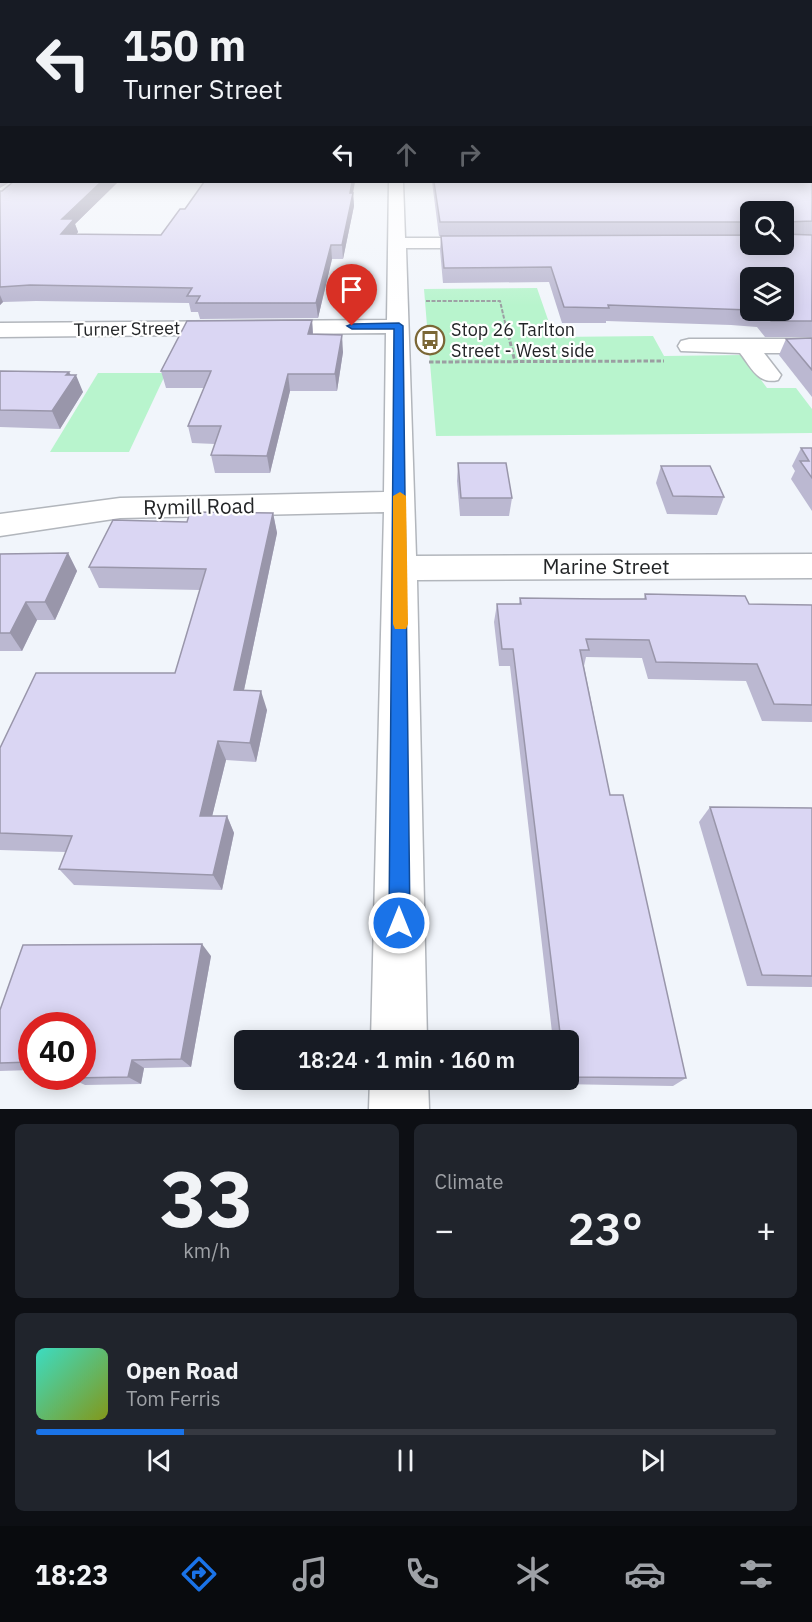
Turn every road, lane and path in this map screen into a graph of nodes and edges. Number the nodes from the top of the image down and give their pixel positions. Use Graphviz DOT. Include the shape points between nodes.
graph roads {
  1 [pos="396,203"];
  2 [pos="397,243"];
  3 [pos="503,243"];
  4 [pos="398,313"];
  5 [pos="0,330"];
  6 [pos="689,346"];
  7 [pos="747,346"];
  8 [pos="812,346"];
  9 [pos="666,361"];
  10 [pos="399,362"];
  11 [pos="515,362"];
  12 [pos="769,375"];
  13 [pos="400,502"];
  14 [pos="0,525"];
  15 [pos="812,566"];
  16 [pos="400,568"];
  17 [pos="399,1030"];
  18 [pos="399,1090"];
  19 [pos="399,1109"];
  1 -- 2 [label="street"];
  2 -- 3 [label="street"];
  2 -- 4 [label="street"];
  4 -- 5 [label="street, Turner Street"];
  4 -- 10 [label="street"];
  4 -- 11 [label="path" via="501,301"];
  6 -- 7 [label="street"];
  7 -- 8 [label="street"];
  7 -- 12 [label="street"];
  9 -- 11 [label="path"];
  10 -- 11 [label="path"];
  10 -- 13 [label="street"];
  13 -- 14 [label="street, Rymill Road" via="120,508"];
  13 -- 16 [label="street"];
  15 -- 16 [label="street, Marine Street"];
  16 -- 17 [label="street"];
  18 -- 19 [label="street"];
}
